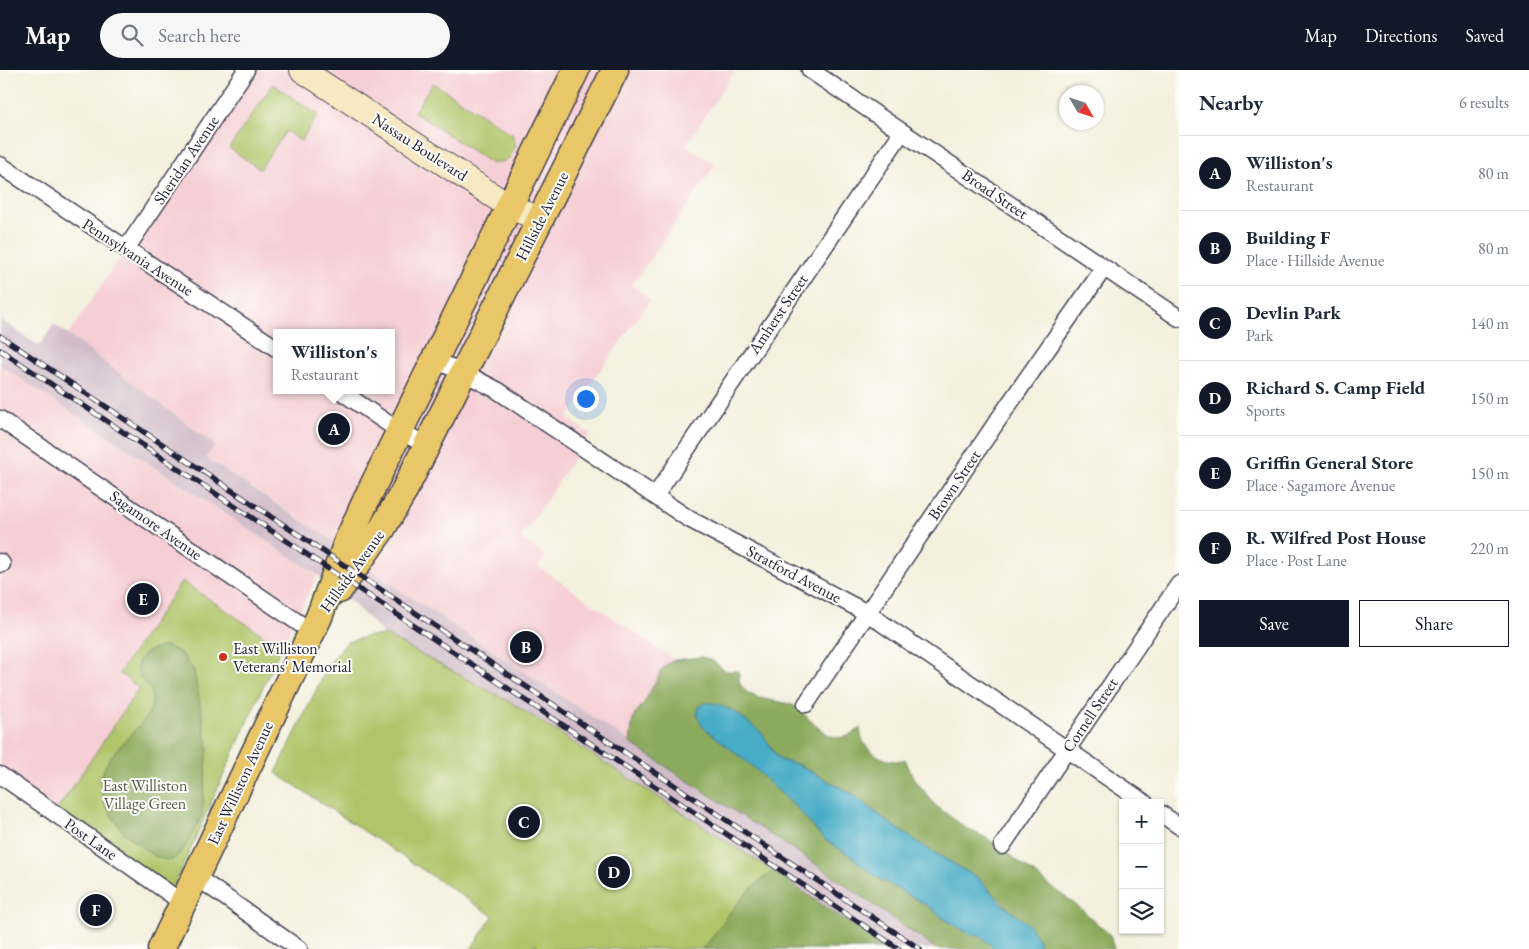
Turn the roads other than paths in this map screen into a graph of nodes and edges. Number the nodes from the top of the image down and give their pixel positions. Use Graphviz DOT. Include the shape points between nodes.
graph roads {
  1 [pos="246,70"];
  2 [pos="302,70"];
  3 [pos="576,70"];
  4 [pos="615,70"];
  5 [pos="810,70"];
  6 [pos="902,132"];
  7 [pos="0,165"];
  8 [pos="510,207"];
  9 [pos="540,219"];
  10 [pos="126,249"];
  11 [pos="1104,268"];
  12 [pos="1179,318"];
  13 [pos="273,346"];
  14 [pos="435,360"];
  15 [pos="464,373"];
  16 [pos="345,394"];
  17 [pos="0,418"];
  18 [pos="399,431"];
  19 [pos="427,445"];
  20 [pos="655,496"];
  21 [pos="1179,584"];
  22 [pos="867,613"];
  23 [pos="315,624"];
  24 [pos="806,704"];
  25 [pos="1067,750"];
  26 [pos="0,775"];
  27 [pos="1138,799"];
  28 [pos="1164,816"];
  29 [pos="1179,826"];
  30 [pos="1002,846"];
  31 [pos="196,876"];
  32 [pos="183,903"];
  33 [pos="161,949"];
  34 [pos="298,949"];
  1 -- 10 [label="street, Sheridan Avenue"];
  2 -- 8 [label="street, Nassau Boulevard"];
  3 -- 8 [label="main road, Hillside Avenue"];
  4 -- 9 [label="main road, Hillside Avenue"];
  5 -- 6 [label="street, Broad Street"];
  6 -- 11 [label="street, Broad Street"];
  6 -- 20 [label="street, Amherst Street"];
  7 -- 10 [label="street, Pennsylvania Avenue"];
  8 -- 9 [label="street, Nassau Boulevard"];
  8 -- 14 [label="main road, Hillside Avenue"];
  9 -- 15 [label="main road, Hillside Avenue"];
  10 -- 13 [label="street, Pennsylvania Avenue"];
  11 -- 12 [label="street, Broad Street"];
  11 -- 22 [label="street, Brown Street"];
  14 -- 15 [label="street, Stratford Avenue"];
  14 -- 18 [label="main road, Hillside Avenue"];
  15 -- 19 [label="main road, Hillside Avenue"];
  15 -- 20 [label="street, Stratford Avenue" via="497,390"];
  16 -- 18 [label="street"];
  17 -- 23 [label="street, Sagamore Avenue"];
  18 -- 19 [label="street"];
  18 -- 23 [label="main road, Hillside Avenue" via="348,540"];
  19 -- 23 [label="main road, Hillside Avenue" via="382,529"];
  20 -- 22 [label="street, Stratford Avenue" via="689,519"];
  21 -- 25 [label="street, Cornell Street"];
  22 -- 24 [label="street, Brown Street"];
  22 -- 25 [label="street, Stratford Avenue"];
  23 -- 31 [label="main road, East Williston Avenue"];
  25 -- 27 [label="street, Stratford Avenue"];
  25 -- 30 [label="street, Cornell Street"];
  26 -- 32 [label="street, Post Lane"];
  28 -- 29 [label="street"];
  31 -- 32 [label="main road, East Williston Avenue"];
  31 -- 34 [label="street"];
  32 -- 33 [label="main road, East Williston Avenue"];
}
